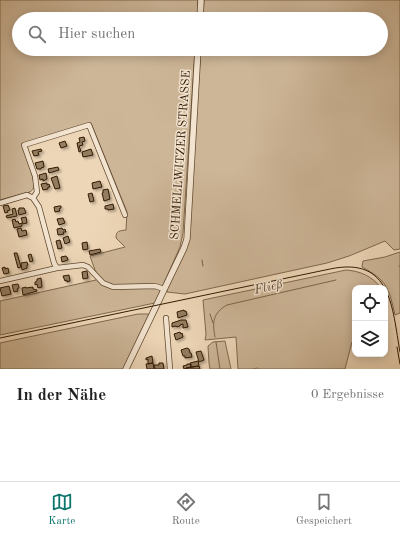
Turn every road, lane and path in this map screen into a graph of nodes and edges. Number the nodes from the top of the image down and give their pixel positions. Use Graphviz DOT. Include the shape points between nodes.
graph roads {
  1 [pos="201,0"];
  2 [pos="200,12"];
  3 [pos="198,56"];
  4 [pos="33,198"];
  5 [pos="0,202"];
  6 [pos="125,215"];
  7 [pos="57,268"];
  8 [pos="0,281"];
  9 [pos="164,289"];
  10 [pos="166,318"];
  11 [pos="126,369"];
  12 [pos="170,369"];
  1 -- 2 [label="street"];
  3 -- 9 [label="street, SCHMELLWITZER STRASSE" via="187,239"];
  4 -- 5 [label="street" via="28,195"];
  4 -- 6 [label="street" via="37,192 35,176 24,145 90,125"];
  4 -- 7 [label="street" via="39,208"];
  7 -- 8 [label="street"];
  7 -- 9 [label="street" via="83,265 104,283 113,287 155,286"];
  9 -- 11 [label="street, SCHMELLWITZER STRASSE"];
  10 -- 12 [label="street"];
}
